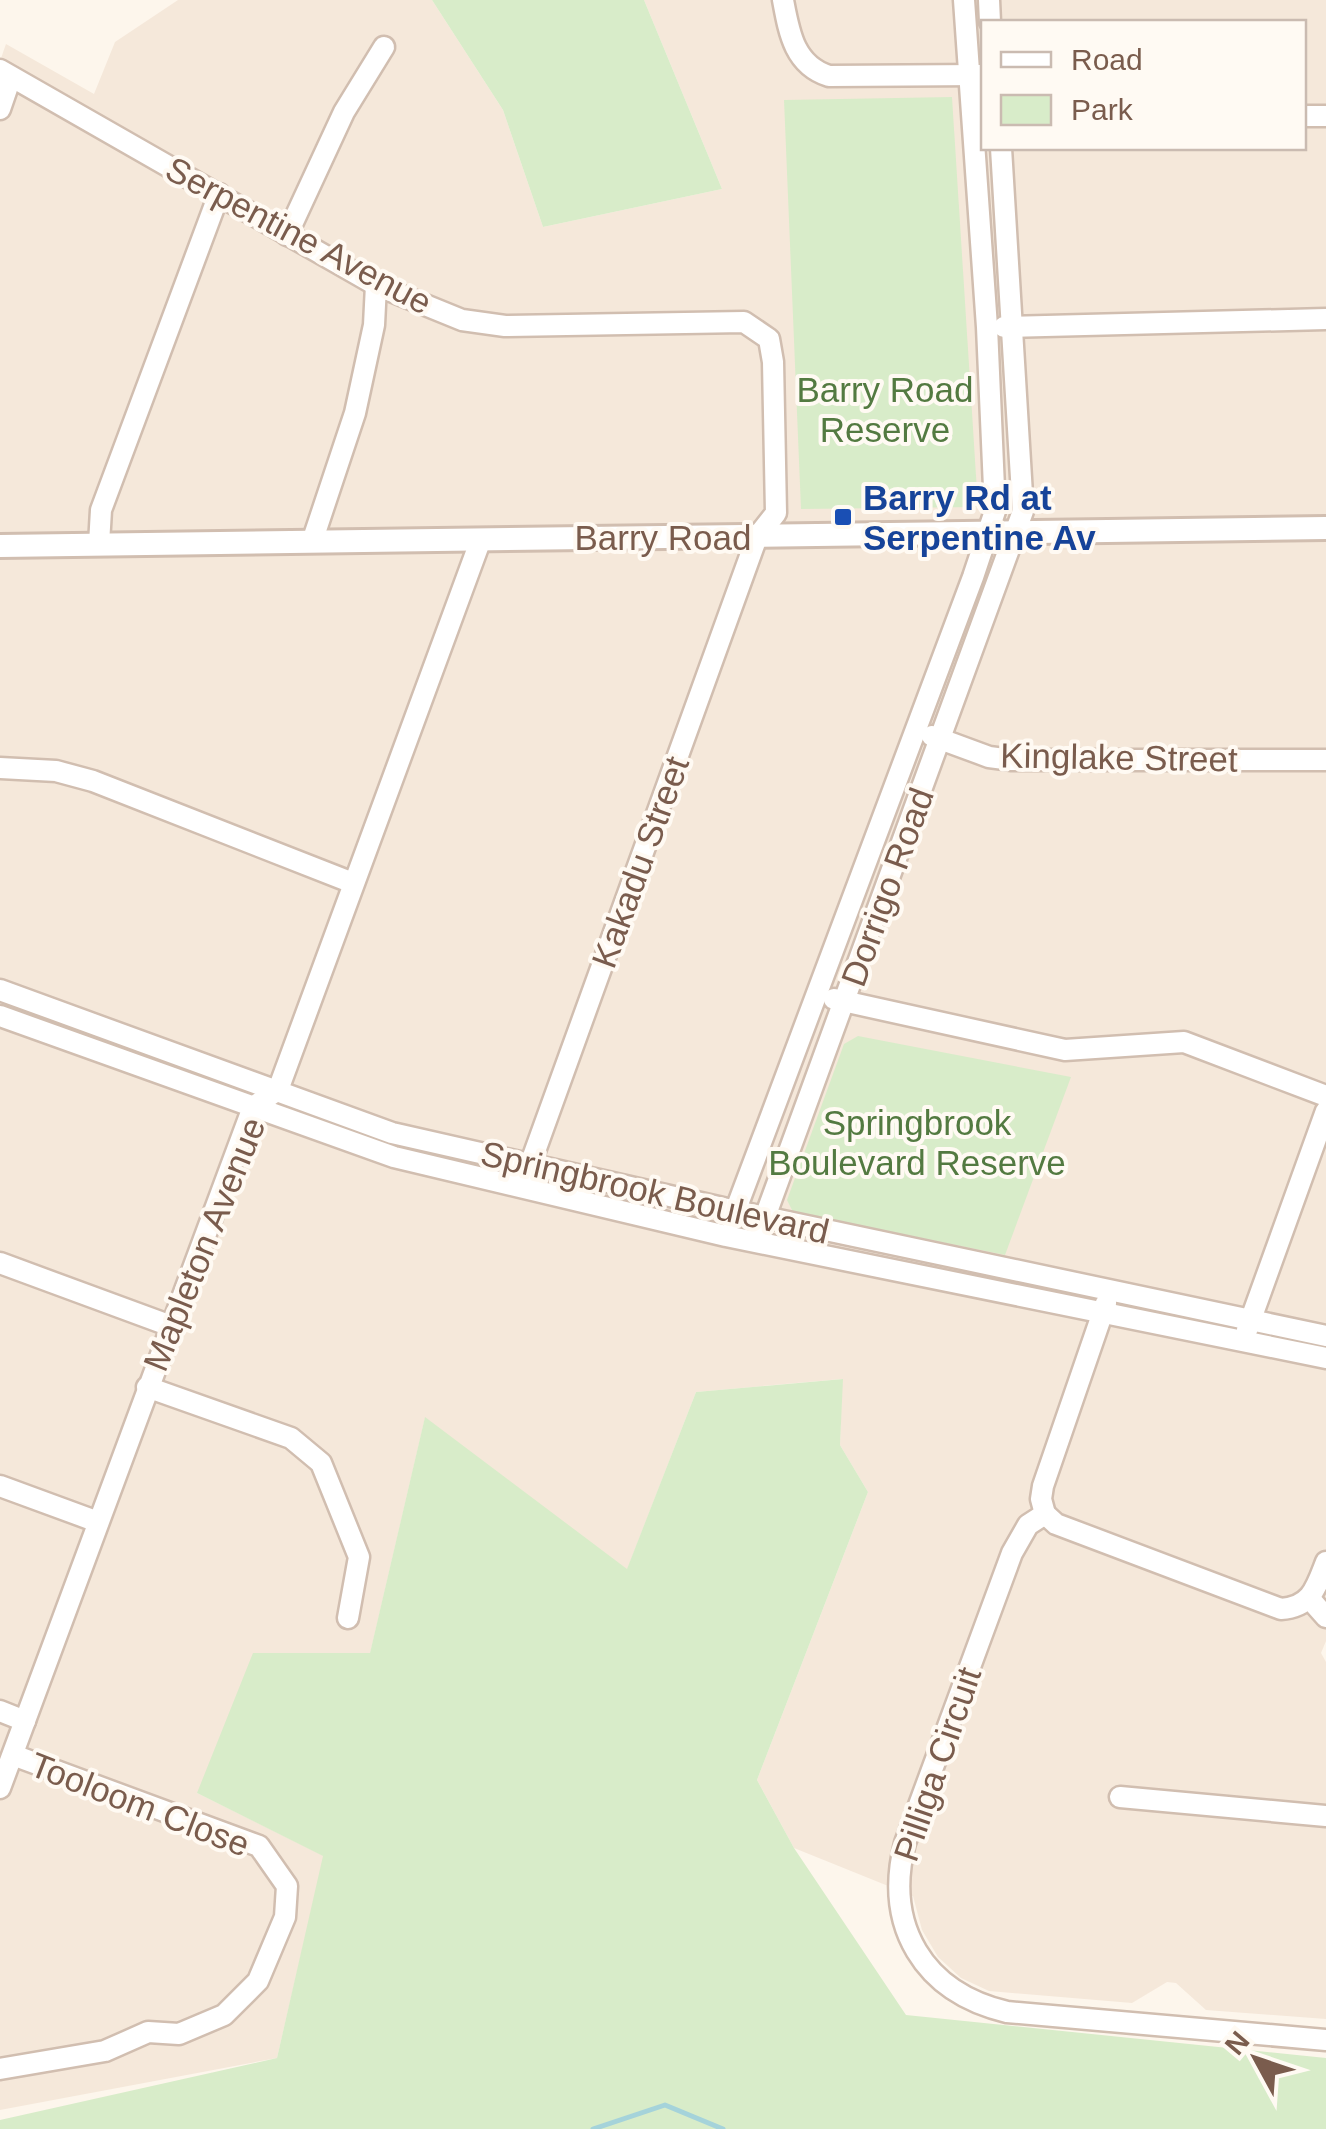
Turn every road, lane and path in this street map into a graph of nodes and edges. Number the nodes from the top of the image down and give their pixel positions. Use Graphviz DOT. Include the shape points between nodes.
graph roads {
  1 [pos="783,0"];
  2 [pos="964,0"];
  3 [pos="384,48"];
  4 [pos="6,74"];
  5 [pos="977,75"];
  6 [pos="0,108"];
  7 [pos="978,122"];
  8 [pos="1001,150"];
  9 [pos="219,194"];
  10 [pos="287,235"];
  11 [pos="376,285"];
  12 [pos="1326,320"];
  13 [pos="987,327"];
  14 [pos="1014,328"];
  15 [pos="1326,528"];
  16 [pos="989,531"];
  17 [pos="1014,531"];
  18 [pos="757,537"];
  19 [pos="482,539"];
  20 [pos="312,542"];
  21 [pos="99,544"];
  22 [pos="0,546"];
  23 [pos="916,731"];
  24 [pos="941,740"];
  25 [pos="1326,760"];
  26 [pos="0,768"];
  27 [pos="353,882"];
  28 [pos="0,990"];
  29 [pos="818,992"];
  30 [pos="844,1003"];
  31 [pos="0,1016"];
  32 [pos="278,1090"];
  33 [pos="1326,1096"];
  34 [pos="254,1107"];
  35 [pos="1326,1111"];
  36 [pos="532,1163"];
  37 [pos="522,1187"];
  38 [pos="736,1211"];
  39 [pos="765,1217"];
  40 [pos="726,1236"];
  41 [pos="756,1242"];
  42 [pos="0,1263"];
  43 [pos="1110,1292"];
  44 [pos="1103,1313"];
  45 [pos="1251,1320"];
  46 [pos="170,1326"];
  47 [pos="1326,1336"];
  48 [pos="1243,1342"];
  49 [pos="1326,1358"];
  50 [pos="147,1387"];
  51 [pos="0,1486"];
  52 [pos="1045,1514"];
  53 [pos="98,1522"];
  54 [pos="1326,1562"];
  55 [pos="1310,1599"];
  56 [pos="1326,1617"];
  57 [pos="348,1618"];
  58 [pos="0,1711"];
  59 [pos="25,1720"];
  60 [pos="13,1755"];
  61 [pos="0,1788"];
  62 [pos="1120,1796"];
  63 [pos="1326,1816"];
  64 [pos="1326,2040"];
  65 [pos="0,2070"];
  1 -- 5 [label="street" via="796,51 821,73"];
  2 -- 5 [label="street, Dorrigo Road"];
  3 -- 10 [label="street" via="344,112"];
  4 -- 6 [label="street"];
  4 -- 9 [label="street, Serpentine Avenue"];
  5 -- 7 [label="street, Dorrigo Road"];
  7 -- 13 [label="street, Dorrigo Road"];
  8 -- 14 [label="street, Dorrigo Road"];
  9 -- 10 [label="street, Serpentine Avenue"];
  9 -- 21 [label="street" via="101,510"];
  10 -- 11 [label="street, Serpentine Avenue"];
  11 -- 18 [label="street, Serpentine Avenue" via="462,320 506,326 744,322 769,339 773,362 776,514"];
  11 -- 20 [label="street" via="355,413"];
  12 -- 14 [label="street"];
  13 -- 14 [label="street"];
  13 -- 16 [label="street, Dorrigo Road" via="994,512"];
  14 -- 17 [label="street, Dorrigo Road" via="1023,511"];
  15 -- 17 [label="street, Barry Road"];
  16 -- 17 [label="street, Barry Road"];
  16 -- 18 [label="street, Barry Road"];
  16 -- 23 [label="street, Dorrigo Road"];
  17 -- 24 [label="street, Dorrigo Road"];
  18 -- 19 [label="street, Barry Road"];
  18 -- 36 [label="street, Kakadu Street"];
  19 -- 20 [label="street, Barry Road"];
  19 -- 27 [label="street, Mapleton Avenue"];
  20 -- 21 [label="street, Barry Road"];
  21 -- 22 [label="street, Barry Road"];
  23 -- 24 [label="street, Kinglake Street"];
  23 -- 29 [label="street, Dorrigo Road"];
  24 -- 25 [label="street, Kinglake Street" via="1012,760"];
  24 -- 30 [label="street, Dorrigo Road"];
  26 -- 27 [label="street" via="93,781"];
  27 -- 32 [label="street, Mapleton Avenue"];
  28 -- 32 [label="street, Springbrook Boulevard"];
  29 -- 30 [label="street"];
  29 -- 38 [label="street, Dorrigo Road"];
  30 -- 33 [label="street" via="1066,1050 1184,1042"];
  30 -- 39 [label="street, Dorrigo Road"];
  31 -- 34 [label="street, Springbrook Boulevard"];
  32 -- 34 [label="street, Mapleton Avenue"];
  32 -- 36 [label="street, Springbrook Boulevard" via="392,1132"];
  34 -- 37 [label="street, Springbrook Boulevard" via="394,1156"];
  34 -- 46 [label="street, Mapleton Avenue"];
  35 -- 45 [label="street"];
  36 -- 37 [label="street, Kakadu Street"];
  36 -- 38 [label="street, Springbrook Boulevard"];
  37 -- 40 [label="street, Springbrook Boulevard"];
  38 -- 39 [label="street, Springbrook Boulevard"];
  38 -- 40 [label="street, Dorrigo Road"];
  39 -- 41 [label="street, Dorrigo Road"];
  39 -- 43 [label="street, Springbrook Boulevard"];
  40 -- 41 [label="street, Springbrook Boulevard"];
  41 -- 44 [label="street, Springbrook Boulevard"];
  42 -- 46 [label="street"];
  43 -- 44 [label="street"];
  43 -- 45 [label="street, Springbrook Boulevard"];
  44 -- 48 [label="street, Springbrook Boulevard"];
  44 -- 52 [label="street" via="1043,1486"];
  45 -- 47 [label="street, Springbrook Boulevard"];
  45 -- 48 [label="street"];
  46 -- 50 [label="street, Mapleton Avenue"];
  48 -- 49 [label="street, Springbrook Boulevard"];
  50 -- 53 [label="street, Mapleton Avenue"];
  50 -- 57 [label="street" via="291,1438 321,1463 359,1557"];
  51 -- 53 [label="street"];
  52 -- 55 [label="street" via="1056,1524 1280,1609"];
  52 -- 64 [label="street, Pilliga Circuit" via="1028,1525 1012,1553 905,1843 898,1897 910,1938 948,1986 988,2008"];
  53 -- 59 [label="street, Mapleton Avenue"];
  54 -- 55 [label="street"];
  55 -- 56 [label="street"];
  58 -- 59 [label="street"];
  59 -- 60 [label="street, Mapleton Avenue"];
  60 -- 61 [label="street, Mapleton Avenue"];
  60 -- 65 [label="street, Tooloom Close" via="259,1846 287,1886 285,1917 258,1980 224,2015 179,2034 148,2032 105,2050"];
  62 -- 63 [label="street"];
}
